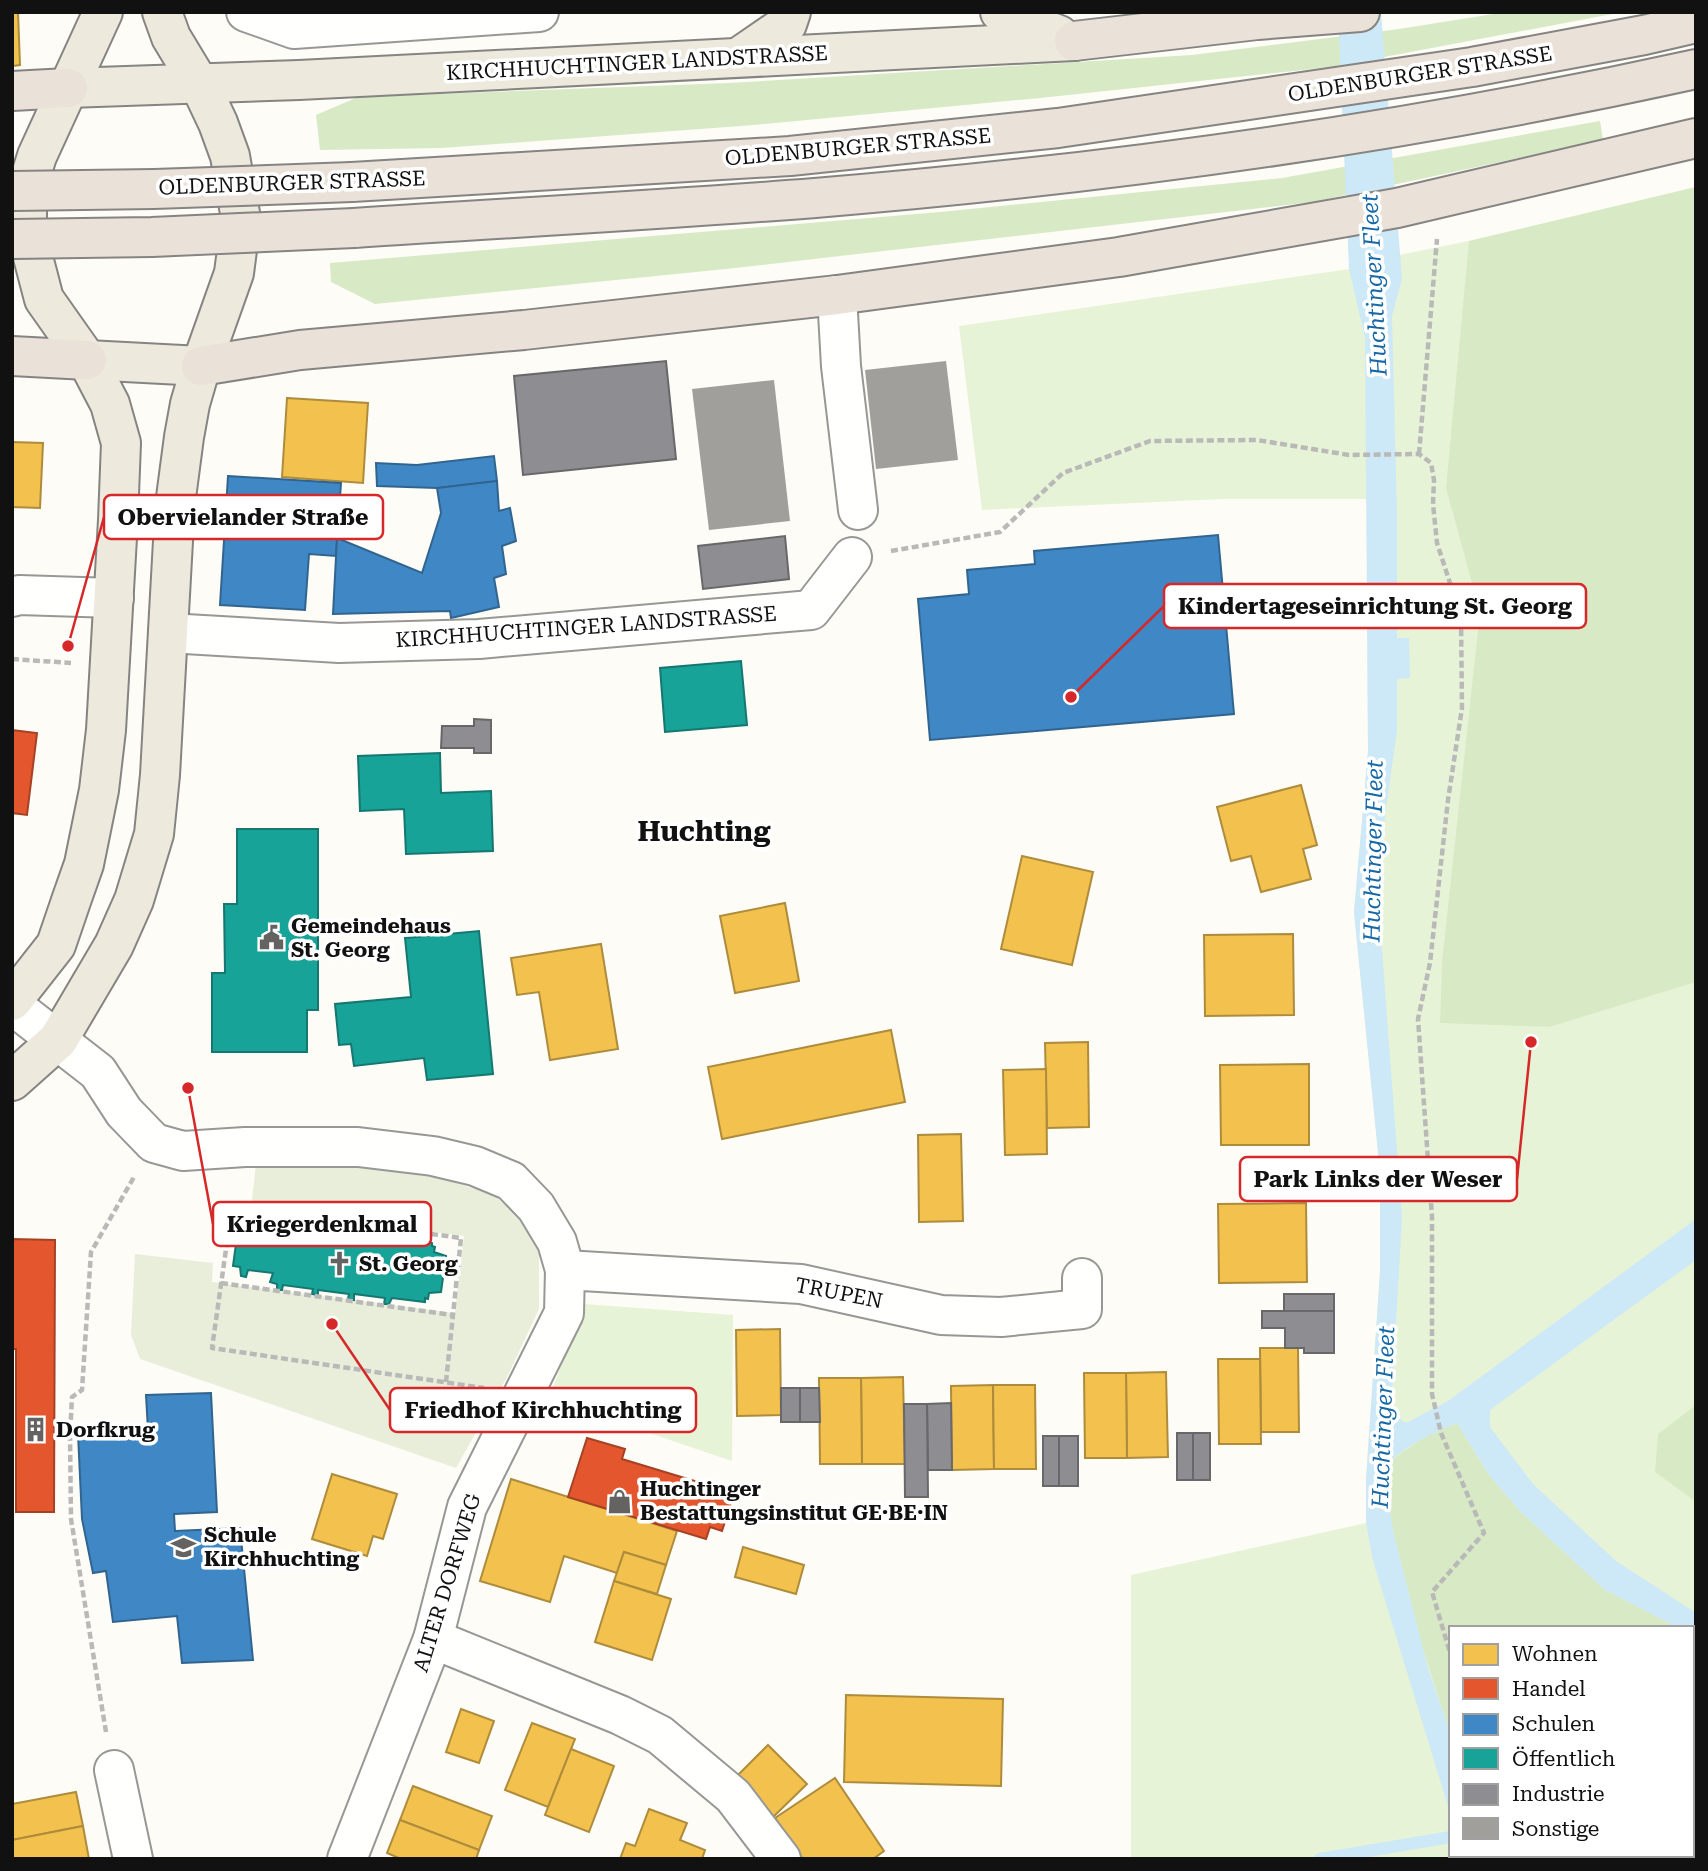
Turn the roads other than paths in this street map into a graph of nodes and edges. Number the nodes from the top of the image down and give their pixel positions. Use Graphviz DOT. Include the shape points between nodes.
graph roads {
  1 [pos="103,12"];
  2 [pos="162,12"];
  3 [pos="246,12"];
  4 [pos="539,12"];
  5 [pos="791,12"];
  6 [pos="1000,12"];
  7 [pos="1347,13"];
  8 [pos="1696,23"];
  9 [pos="1074,41"];
  10 [pos="739,57"];
  11 [pos="1696,69"];
  12 [pos="200,85"];
  13 [pos="68,88"];
  14 [pos="12,91"];
  15 [pos="1696,138"];
  16 [pos="12,191"];
  17 [pos="12,239"];
  18 [pos="837,295"];
  19 [pos="12,356"];
  20 [pos="87,360"];
  21 [pos="201,366"];
  22 [pos="858,510"];
  23 [pos="852,557"];
  24 [pos="12,597"];
  25 [pos="114,598"];
  26 [pos="168,633"];
  27 [pos="12,1003"];
  28 [pos="58,1040"];
  29 [pos="12,1081"];
  30 [pos="565,1270"];
  31 [pos="1082,1278"];
  32 [pos="433,1639"];
  33 [pos="114,1770"];
  34 [pos="133,1859"];
  35 [pos="347,1859"];
  36 [pos="781,1859"];
  1 -- 13 [label="main road"];
  2 -- 12 [label="main road" via="170,37"];
  3 -- 4 [label="street" via="294,29"];
  5 -- 10 [label="main road" via="787,24"];
  6 -- 9 [label="main road"];
  7 -- 9 [label="highway"];
  8 -- 16 [label="highway, OLDENBURGER STRASSE, bridge" via="1338,88 1058,128 790,156 352,182"];
  9 -- 10 [label="main road, KIRCHHUCHTINGER LANDSTRASSE"];
  10 -- 12 [label="main road, KIRCHHUCHTINGER LANDSTRASSE"];
  11 -- 17 [label="highway, OLDENBURGER STRASSE, bridge" via="1275,146 1068,173 829,197 354,228"];
  12 -- 13 [label="main road, KIRCHHUCHTINGER LANDSTRASSE"];
  12 -- 21 [label="main road" via="230,156 241,219 234,273"];
  13 -- 14 [label="highway"];
  13 -- 20 [label="main road" via="27,188 27,234 44,299"];
  15 -- 18 [label="highway" via="1396,208 1119,257"];
  18 -- 21 [label="highway" via="290,351"];
  18 -- 22 [label="street"];
  19 -- 20 [label="highway"];
  20 -- 21 [label="main road"];
  20 -- 25 [label="main road" via="110,404 121,443"];
  21 -- 26 [label="main road" via="190,404 175,505"];
  23 -- 26 [label="street, KIRCHHUCHTINGER LANDSTRASSE" via="811,610 479,639 339,643"];
  24 -- 25 [label="street"];
  25 -- 27 [label="main road" via="106,730 84,864 56,945"];
  26 -- 28 [label="main road" via="154,834 134,900 114,945"];
  27 -- 28 [label="street"];
  28 -- 29 [label="main road"];
  28 -- 30 [label="street, ALTER DORFWEG" via="98,1072 124,1112 154,1143 183,1151 358,1147 433,1156 511,1181 536,1207 557,1242"];
  30 -- 31 [label="street, TRUPEN" via="801,1284 941,1315 1001,1317 1082,1308"];
  30 -- 32 [label="street, ALTER DORFWEG" via="564,1313 467,1507"];
  32 -- 35 [label="street, ALTER DORFWEG"];
  32 -- 36 [label="street" via="660,1735 733,1796"];
  33 -- 34 [label="street"];
}
